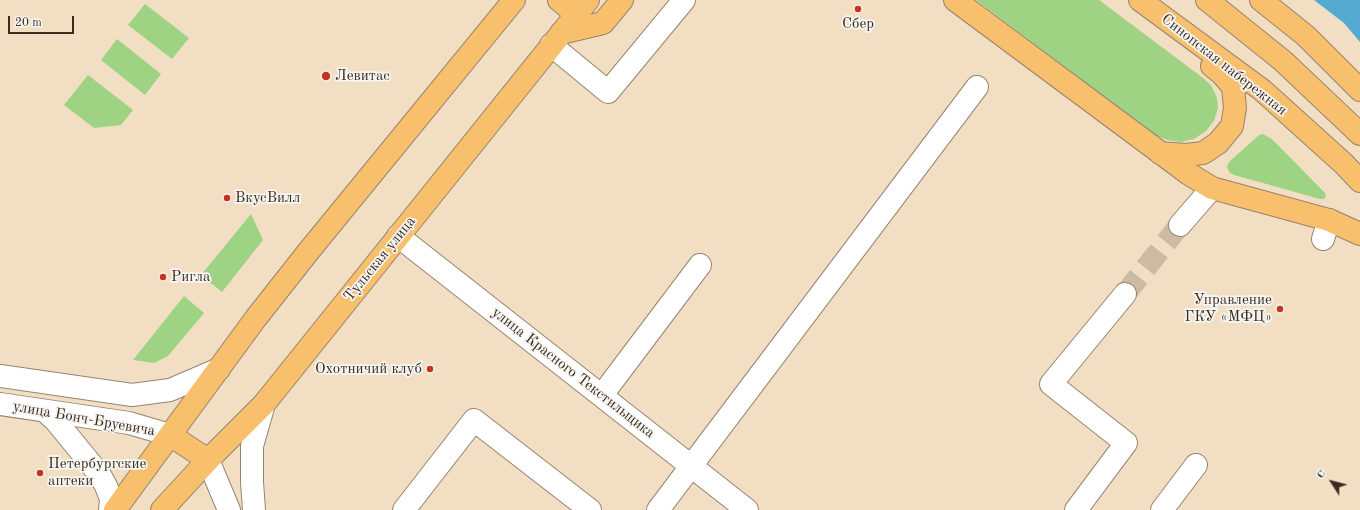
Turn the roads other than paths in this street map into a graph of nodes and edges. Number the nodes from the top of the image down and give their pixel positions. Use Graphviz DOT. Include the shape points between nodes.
graph roads {
  1 [pos="514,0"];
  2 [pos="559,0"];
  3 [pos="622,0"];
  4 [pos="684,0"];
  5 [pos="955,0"];
  6 [pos="1140,0"];
  7 [pos="1207,0"];
  8 [pos="1261,0"];
  9 [pos="582,7"];
  10 [pos="1161,16"];
  11 [pos="556,39"];
  12 [pos="977,88"];
  13 [pos="1360,90"];
  14 [pos="1360,134"];
  15 [pos="1160,153"];
  16 [pos="1360,181"];
  17 [pos="1212,188"];
  18 [pos="1180,225"];
  19 [pos="1360,234"];
  20 [pos="398,236"];
  21 [pos="700,265"];
  22 [pos="1125,294"];
  23 [pos="218,369"];
  24 [pos="0,376"];
  25 [pos="602,395"];
  26 [pos="0,404"];
  27 [pos="264,404"];
  28 [pos="45,412"];
  29 [pos="170,435"];
  30 [pos="208,460"];
  31 [pos="1196,465"];
  32 [pos="692,466"];
  33 [pos="110,510"];
  34 [pos="115,510"];
  35 [pos="162,510"];
  36 [pos="230,510"];
  37 [pos="254,510"];
  38 [pos="404,510"];
  39 [pos="590,510"];
  40 [pos="658,510"];
  41 [pos="747,510"];
  42 [pos="1076,510"];
  43 [pos="1162,510"];
  1 -- 23 [label="main road" via="308,252"];
  2 -- 9 [label="main road"];
  3 -- 11 [label="main road" via="603,23"];
  4 -- 11 [label="street" via="608,92"];
  5 -- 15 [label="main road"];
  6 -- 10 [label="main road, Синопская набережная"];
  7 -- 14 [label="main road" via="1283,61"];
  8 -- 13 [label="main road" via="1306,36"];
  9 -- 11 [label="main road, Тульская улица"];
  10 -- 15 [label="main road" via="1178,42 1222,74 1233,87 1235,108 1232,126 1218,143 1203,153"];
  10 -- 16 [label="main road, Синопская набережная" via="1262,90"];
  11 -- 20 [label="main road, Тульская улица"];
  12 -- 32 [label="street"];
  15 -- 17 [label="main road"];
  17 -- 18 [label="street"];
  17 -- 19 [label="main road" via="1326,230"];
  20 -- 25 [label="street, улица Красного Текстильщика"];
  20 -- 27 [label="main road, Тульская улица"];
  21 -- 25 [label="street"];
  22 -- 42 [label="street" via="1051,384 1126,442"];
  23 -- 24 [label="street, улица Бонч-Бруевича" via="170,390 132,395"];
  23 -- 29 [label="main road"];
  25 -- 32 [label="street, улица Красного Текстильщика"];
  26 -- 28 [label="street, улица Бонч-Бруевича"];
  27 -- 30 [label="main road, Тульская улица"];
  27 -- 37 [label="street" via="252,446"];
  28 -- 29 [label="street, улица Бонч-Бруевича" via="129,424"];
  28 -- 33 [label="street" via="55,420 100,475 111,499"];
  29 -- 30 [label="main road, улица Бонч-Бруевича"];
  29 -- 34 [label="main road"];
  30 -- 35 [label="main road, Тульская улица"];
  30 -- 36 [label="street"];
  31 -- 43 [label="street"];
  32 -- 40 [label="street"];
  32 -- 41 [label="street, улица Красного Текстильщика"];
  38 -- 39 [label="street" via="474,420"];
}
